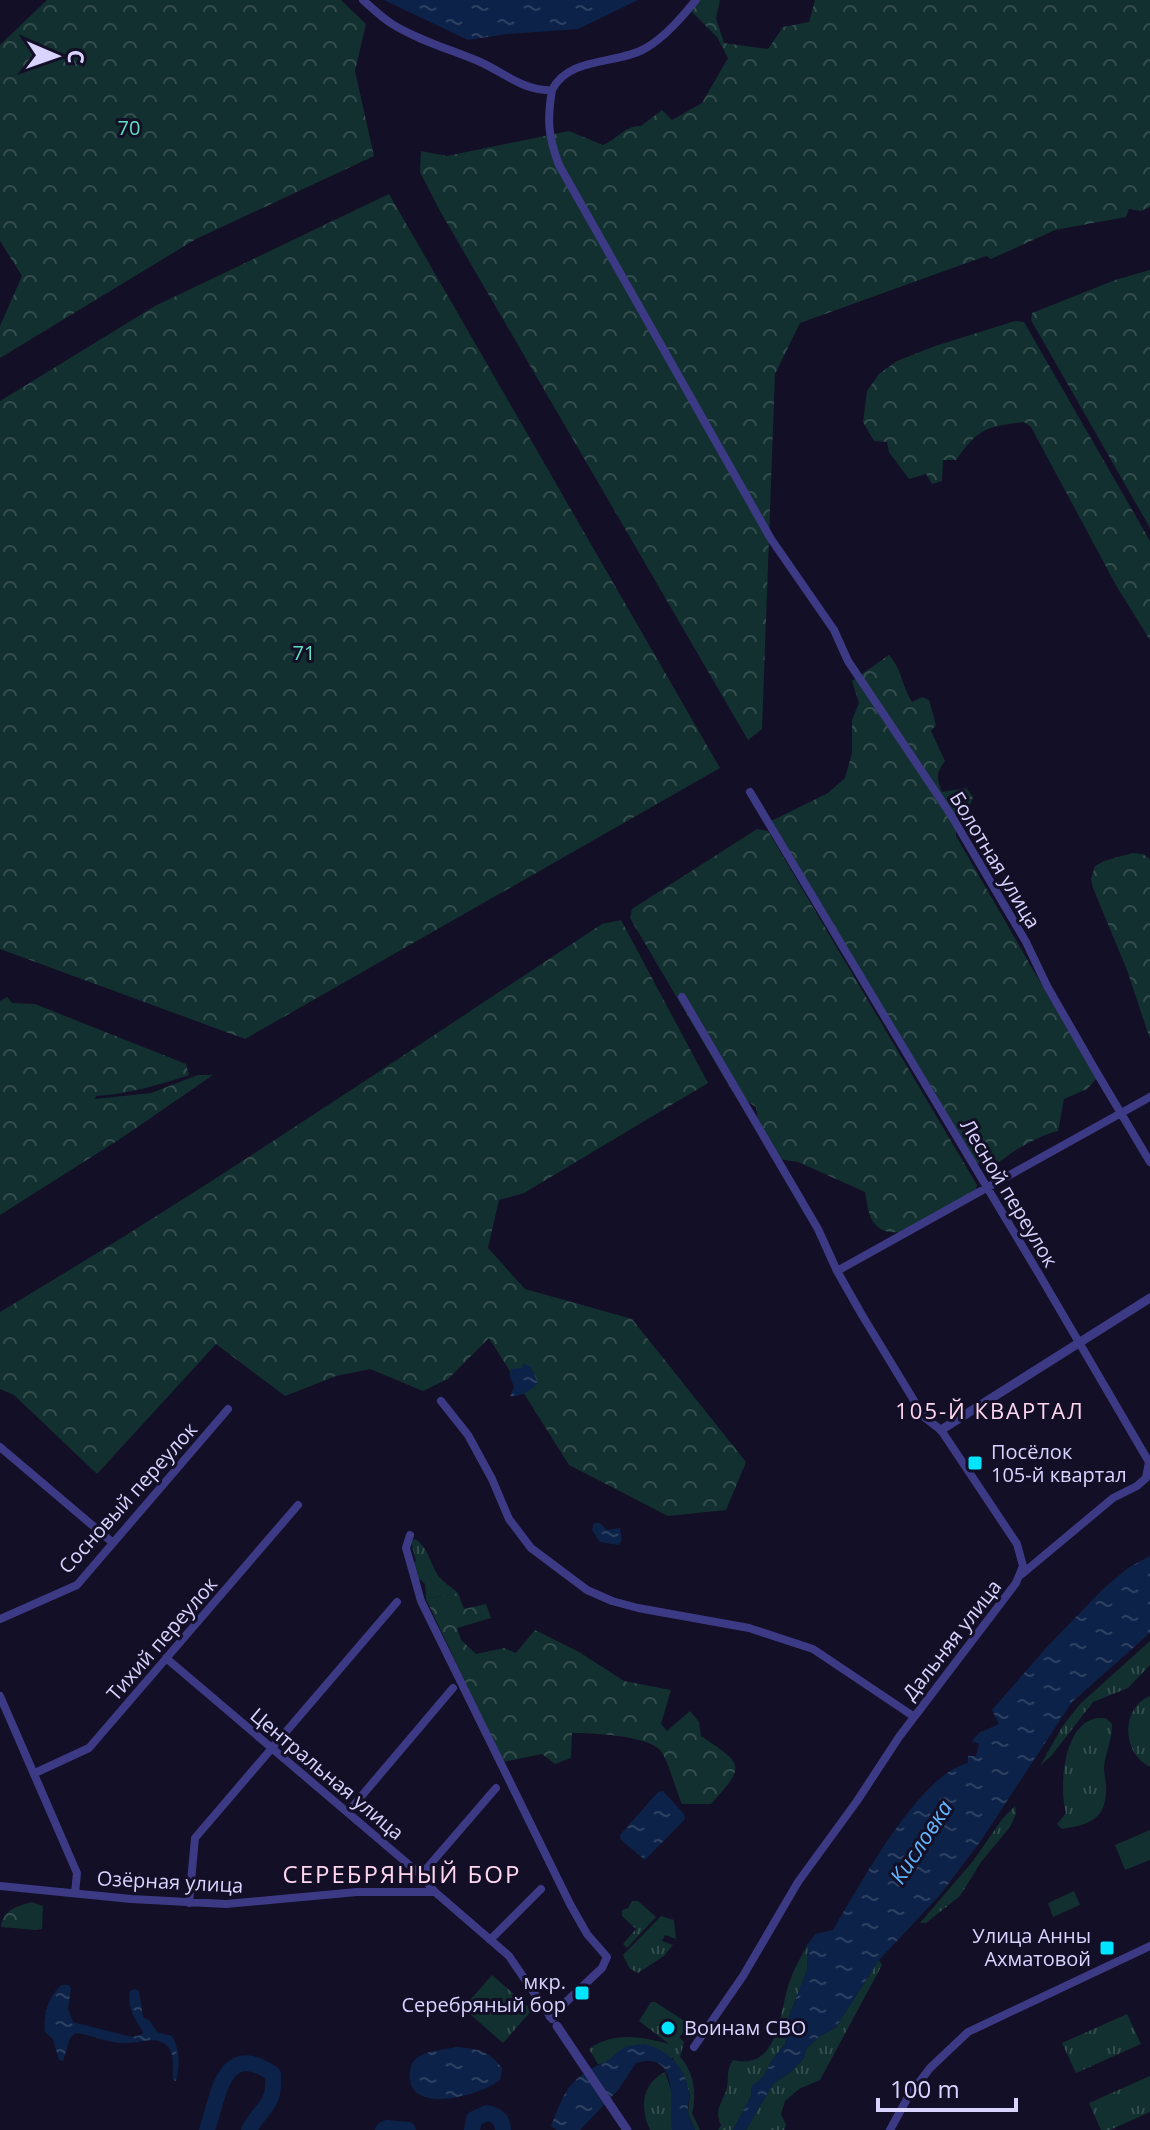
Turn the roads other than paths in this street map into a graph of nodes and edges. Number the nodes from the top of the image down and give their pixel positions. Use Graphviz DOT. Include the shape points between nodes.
graph roads {
  1 [pos="363,0"];
  2 [pos="696,0"];
  3 [pos="552,90"];
  4 [pos="750,792"];
  5 [pos="682,997"];
  6 [pos="1150,1097"];
  7 [pos="1121,1113"];
  8 [pos="1150,1162"];
  9 [pos="987,1187"];
  10 [pos="837,1271"];
  11 [pos="1150,1298"];
  12 [pos="1079,1343"];
  13 [pos="441,1401"];
  14 [pos="228,1409"];
  15 [pos="941,1430"];
  16 [pos="0,1447"];
  17 [pos="298,1505"];
  18 [pos="410,1535"];
  19 [pos="112,1542"];
  20 [pos="1021,1575"];
  21 [pos="397,1602"];
  22 [pos="0,1619"];
  23 [pos="166,1658"];
  24 [pos="453,1688"];
  25 [pos="0,1696"];
  26 [pos="913,1716"];
  27 [pos="272,1749"];
  28 [pos="35,1773"];
  29 [pos="496,1788"];
  30 [pos="348,1812"];
  31 [pos="421,1875"];
  32 [pos="0,1886"];
  33 [pos="541,1889"];
  34 [pos="435,1892"];
  35 [pos="75,1893"];
  36 [pos="189,1903"];
  37 [pos="490,1940"];
  38 [pos="1150,1946"];
  39 [pos="550,2017"];
  40 [pos="557,2026"];
  41 [pos="694,2047"];
  42 [pos="627,2130"];
  43 [pos="890,2130"];
  1 -- 3 [label="street" via="405,31 526,86"];
  2 -- 3 [label="street" via="649,46 567,73"];
  3 -- 7 [label="street, Болотная улица" via="547,118 559,165 771,539 951,815"];
  4 -- 9 [label="street, Лесной переулок"];
  5 -- 10 [label="street, Дальняя улица" via="818,1229"];
  6 -- 7 [label="street"];
  7 -- 8 [label="street, Болотная улица"];
  7 -- 9 [label="street"];
  9 -- 10 [label="street"];
  9 -- 12 [label="street, Лесной переулок"];
  10 -- 15 [label="street, Дальняя улица" via="924,1417"];
  11 -- 12 [label="street"];
  12 -- 15 [label="street"];
  12 -- 20 [label="street, Лесной переулок" via="1149,1462 1146,1478 1113,1498"];
  13 -- 26 [label="street" via="468,1435 516,1529 531,1548 587,1590 638,1608 749,1628 813,1649"];
  14 -- 19 [label="street, Сосновый переулок"];
  15 -- 20 [label="street, Дальняя улица" via="1017,1544"];
  16 -- 19 [label="street"];
  17 -- 23 [label="street, Тихий переулок"];
  18 -- 39 [label="street" via="406,1548 421,1601 570,1904 605,1953 605,1965"];
  19 -- 22 [label="street, Сосновый переулок" via="77,1585"];
  20 -- 26 [label="street, Дальняя улица"];
  21 -- 27 [label="street"];
  23 -- 27 [label="street, Центральная улица"];
  23 -- 28 [label="street, Тихий переулок" via="89,1748"];
  24 -- 30 [label="street"];
  25 -- 28 [label="street"];
  26 -- 41 [label="street, Дальняя улица" via="798,1882"];
  27 -- 30 [label="street, Центральная улица"];
  27 -- 36 [label="street" via="195,1838"];
  28 -- 35 [label="street" via="77,1873"];
  29 -- 31 [label="street"];
  30 -- 31 [label="street, Центральная улица"];
  31 -- 34 [label="street, Центральная улица"];
  32 -- 35 [label="street, Озёрная улица"];
  33 -- 37 [label="street"];
  34 -- 36 [label="street, Озёрная улица"];
  34 -- 37 [label="street, Центральная улица"];
  35 -- 36 [label="street, Озёрная улица"];
  37 -- 39 [label="street, Центральная улица" via="519,1968"];
  38 -- 43 [label="street" via="968,2032 930,2068"];
  39 -- 40 [label="street, Центральная улица"];
  40 -- 42 [label="street"];
}
